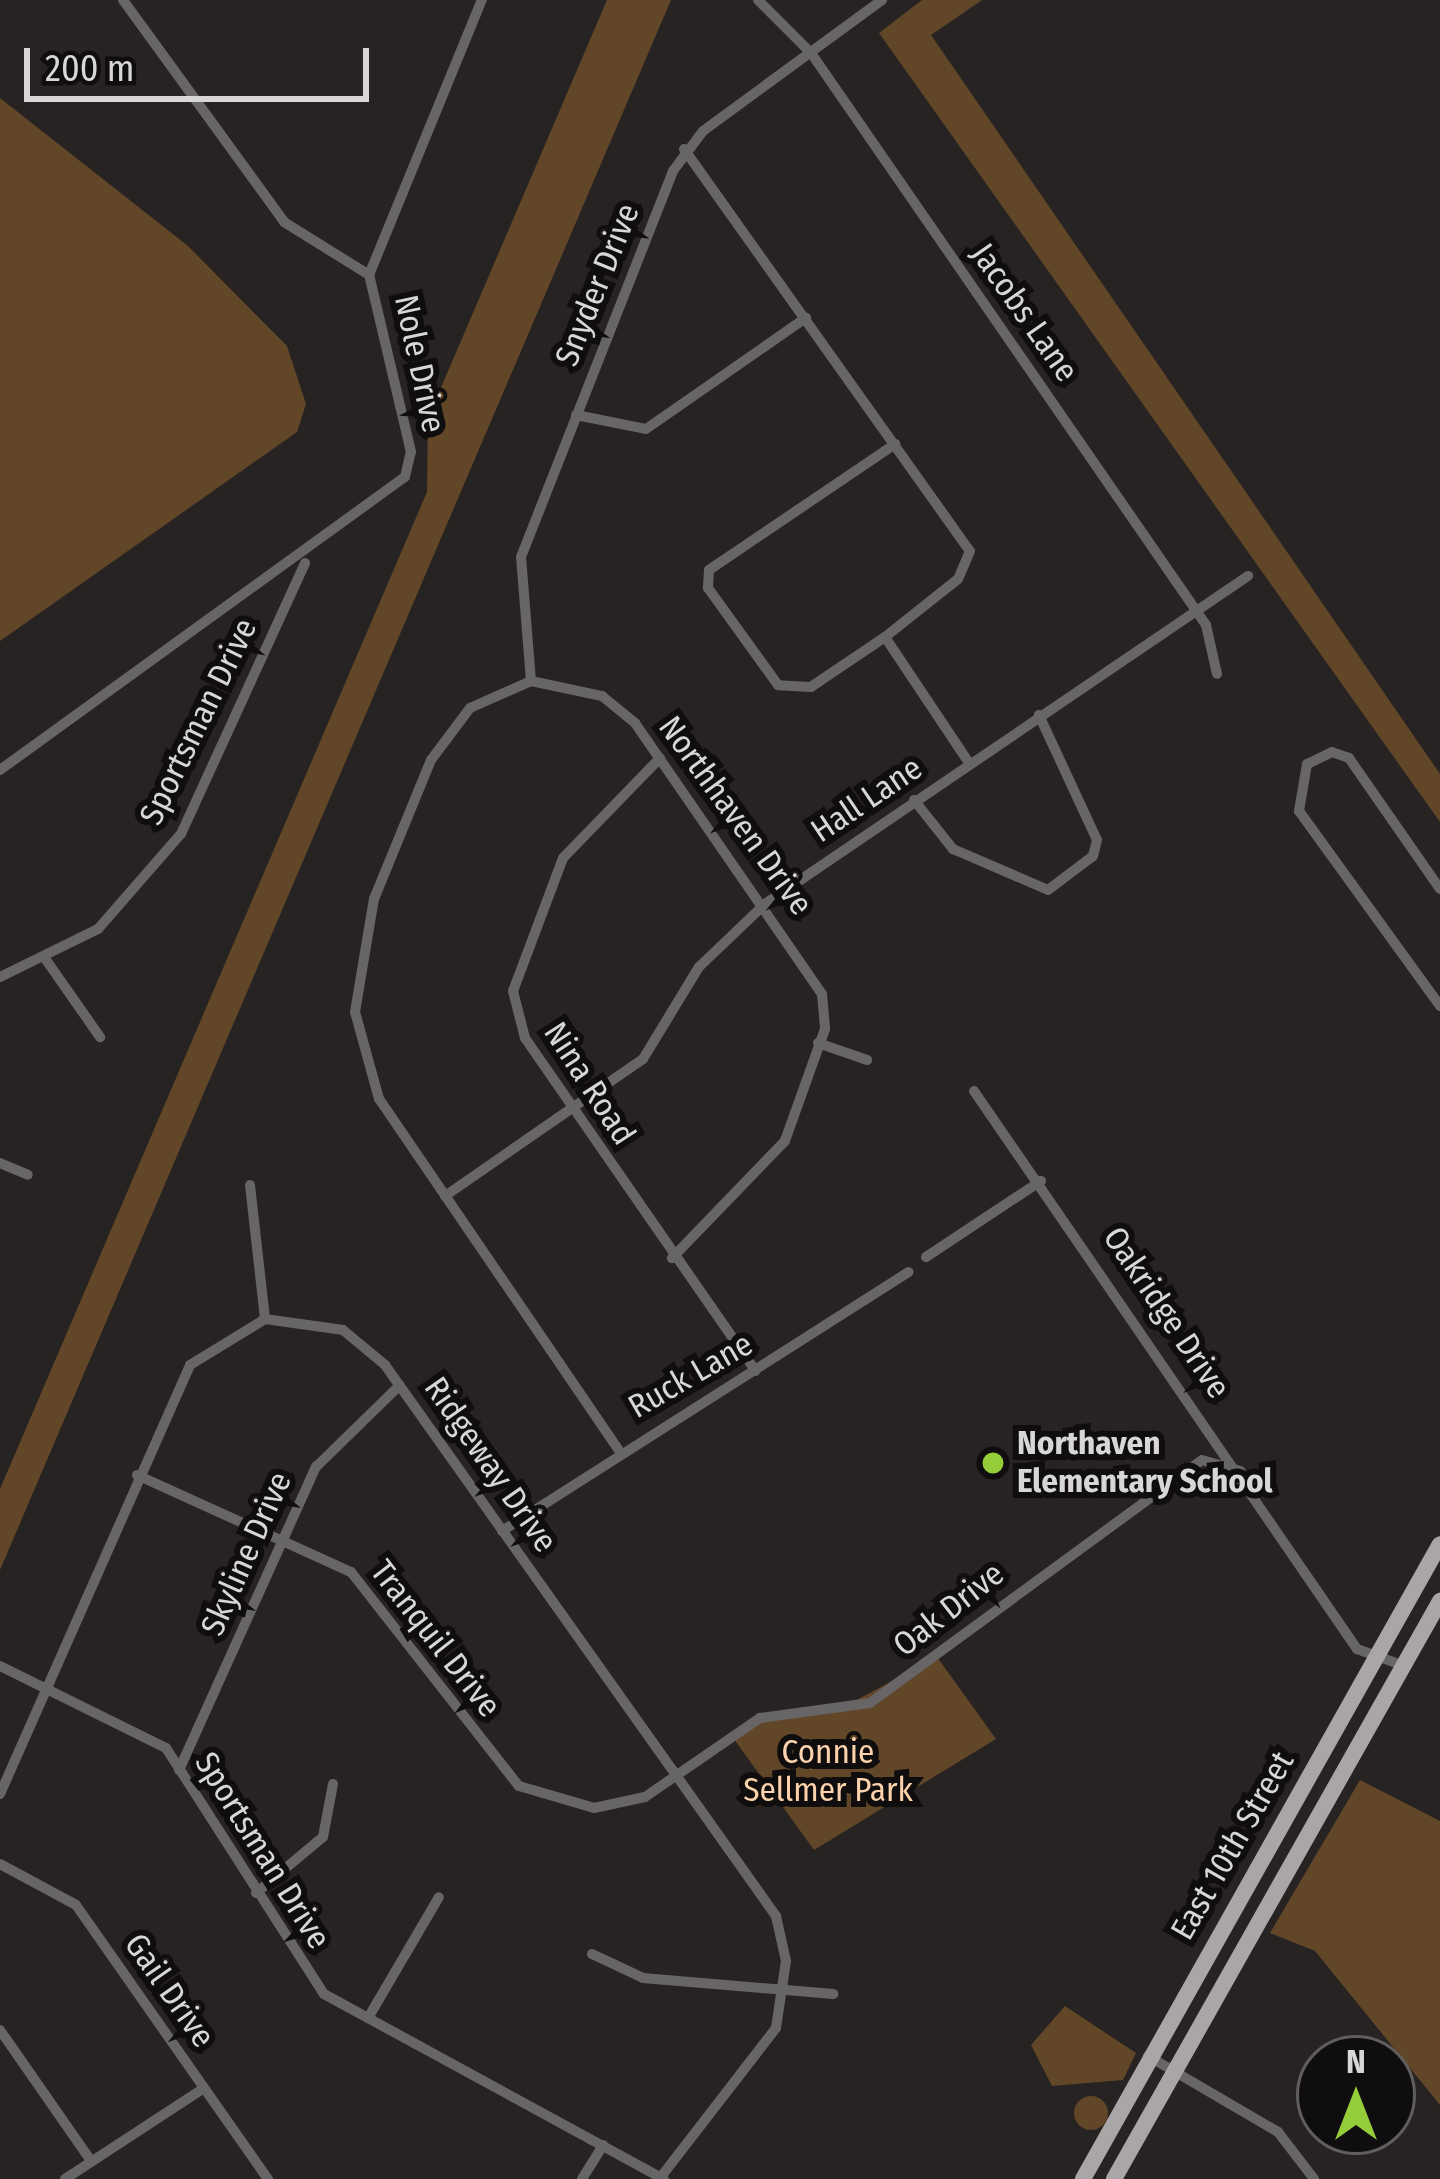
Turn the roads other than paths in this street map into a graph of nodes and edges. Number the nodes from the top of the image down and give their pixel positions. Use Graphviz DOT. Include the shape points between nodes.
graph roads {
  1 [pos="123,0"];
  2 [pos="482,0"];
  3 [pos="758,0"];
  4 [pos="882,0"];
  5 [pos="812,53"];
  6 [pos="684,149"];
  7 [pos="369,275"];
  8 [pos="806,318"];
  9 [pos="576,415"];
  10 [pos="895,444"];
  11 [pos="310,555"];
  12 [pos="1248,577"];
  13 [pos="1197,612"];
  14 [pos="885,637"];
  15 [pos="1216,674"];
  16 [pos="531,681"];
  17 [pos="1039,716"];
  18 [pos="660,758"];
  19 [pos="969,763"];
  20 [pos="0,770"];
  21 [pos="914,800"];
  22 [pos="1440,889"];
  23 [pos="765,904"];
  24 [pos="44,957"];
  25 [pos="0,976"];
  26 [pos="1440,988"];
  27 [pos="1438,1004"];
  28 [pos="100,1037"];
  29 [pos="818,1043"];
  30 [pos="867,1060"];
  31 [pos="974,1091"];
  32 [pos="572,1109"];
  33 [pos="0,1162"];
  34 [pos="28,1175"];
  35 [pos="1042,1181"];
  36 [pos="250,1185"];
  37 [pos="445,1196"];
  38 [pos="926,1257"];
  39 [pos="672,1258"];
  40 [pos="909,1272"];
  41 [pos="265,1318"];
  42 [pos="756,1371"];
  43 [pos="400,1385"];
  44 [pos="618,1449"];
  45 [pos="1240,1471"];
  46 [pos="137,1475"];
  47 [pos="502,1532"];
  48 [pos="282,1537"];
  49 [pos="1439,1551"];
  50 [pos="1440,1601"];
  51 [pos="1373,1661"];
  52 [pos="1402,1665"];
  53 [pos="0,1666"];
  54 [pos="46,1685"];
  55 [pos="179,1770"];
  56 [pos="677,1774"];
  57 [pos="333,1784"];
  58 [pos="0,1794"];
  59 [pos="0,1864"];
  60 [pos="256,1893"];
  61 [pos="439,1897"];
  62 [pos="592,1954"];
  63 [pos="785,1989"];
  64 [pos="833,1994"];
  65 [pos="368,2018"];
  66 [pos="0,2030"];
  67 [pos="1148,2056"];
  68 [pos="1173,2069"];
  69 [pos="204,2088"];
  70 [pos="603,2145"];
  71 [pos="91,2161"];
  72 [pos="663,2178"];
  73 [pos="65,2179"];
  74 [pos="268,2179"];
  75 [pos="582,2179"];
  76 [pos="1083,2179"];
  77 [pos="1114,2179"];
  78 [pos="1314,2179"];
  1 -- 7 [label="street" via="284,222"];
  2 -- 7 [label="street, Nole Drive"];
  3 -- 5 [label="street, Jacobs Lane"];
  4 -- 5 [label="street"];
  5 -- 6 [label="street"];
  5 -- 13 [label="street, Jacobs Lane"];
  6 -- 8 [label="street"];
  6 -- 9 [label="street, Snyder Drive"];
  7 -- 11 [label="street, Nole Drive" via="409,470"];
  8 -- 9 [label="street" via="646,429"];
  8 -- 10 [label="street"];
  9 -- 16 [label="street, Snyder Drive" via="520,557"];
  10 -- 14 [label="street" via="970,566"];
  10 -- 14 [label="street" via="709,570 708,588 778,686 811,687"];
  11 -- 20 [label="street, Nole Drive"];
  11 -- 24 [label="street, Sportsman Drive" via="181,834 98,929"];
  12 -- 13 [label="street, Hall Lane"];
  13 -- 15 [label="street, Jacobs Lane"];
  13 -- 17 [label="street, Hall Lane"];
  14 -- 19 [label="street"];
  16 -- 18 [label="street, Northhaven Drive" via="602,696"];
  16 -- 37 [label="street" via="470,708 431,760 374,899 356,975 369,1078"];
  17 -- 19 [label="street, Hall Lane"];
  17 -- 21 [label="street" via="1097,840 1093,856 1048,890 953,850"];
  18 -- 23 [label="street, Northhaven Drive"];
  18 -- 32 [label="street, Nina Road" via="573,842 514,977 525,1038"];
  19 -- 21 [label="street, Hall Lane"];
  21 -- 23 [label="street, Hall Lane"];
  22 -- 27 [label="street" via="1349,758 1332,752 1307,764 1299,812"];
  23 -- 29 [label="street, Northhaven Drive" via="821,994"];
  23 -- 32 [label="street, Hall Lane" via="699,968 652,1050"];
  24 -- 25 [label="street, Sportsman Drive"];
  24 -- 28 [label="street"];
  26 -- 27 [label="street"];
  29 -- 30 [label="street"];
  29 -- 39 [label="street, Northhaven Drive" via="785,1142"];
  31 -- 35 [label="street, Oakridge Drive"];
  32 -- 37 [label="street, Hall Lane"];
  32 -- 39 [label="street, Nina Road"];
  33 -- 34 [label="street"];
  35 -- 38 [label="street"];
  35 -- 45 [label="street, Oakridge Drive"];
  36 -- 41 [label="street"];
  37 -- 44 [label="street"];
  39 -- 42 [label="street, Nina Road"];
  40 -- 42 [label="street, Ruck Lane"];
  41 -- 43 [label="street, Ridgeway Drive" via="343,1330"];
  41 -- 46 [label="street" via="190,1365"];
  42 -- 44 [label="street, Ruck Lane"];
  43 -- 47 [label="street, Ridgeway Drive"];
  43 -- 48 [label="street, Skyline Drive" via="316,1467"];
  44 -- 47 [label="street, Ruck Lane"];
  45 -- 51 [label="street, Oakridge Drive"];
  45 -- 56 [label="street, Oak Drive" via="1202,1460 870,1703 760,1718"];
  46 -- 48 [label="street, Tranquil Drive"];
  46 -- 54 [label="street"];
  47 -- 56 [label="street, Ridgeway Drive"];
  48 -- 55 [label="street, Skyline Drive"];
  48 -- 56 [label="street, Tranquil Drive" via="373,1593 519,1786 579,1808 617,1807"];
  49 -- 51 [label="main road, East 10th Street"];
  50 -- 52 [label="main road, East 10th Street"];
  51 -- 52 [label="street"];
  51 -- 67 [label="main road, East 10th Street"];
  52 -- 68 [label="main road, East 10th Street"];
  53 -- 54 [label="street, Sportsman Drive"];
  54 -- 55 [label="street, Sportsman Drive" via="154,1736"];
  54 -- 58 [label="street"];
  55 -- 60 [label="street, Sportsman Drive"];
  56 -- 63 [label="street, Ridgeway Drive" via="776,1916"];
  57 -- 60 [label="street" via="323,1837"];
  59 -- 69 [label="street, Gail Drive" via="76,1905"];
  60 -- 65 [label="street, Sportsman Drive" via="309,1978"];
  61 -- 65 [label="street"];
  62 -- 63 [label="street" via="644,1978"];
  63 -- 64 [label="street"];
  63 -- 72 [label="street" via="748,2074"];
  65 -- 70 [label="street, Sportsman Drive"];
  66 -- 71 [label="street"];
  67 -- 68 [label="street"];
  67 -- 76 [label="main road, East 10th Street"];
  68 -- 77 [label="main road, East 10th Street"];
  68 -- 78 [label="street" via="1278,2132"];
  69 -- 71 [label="street"];
  69 -- 74 [label="street, Gail Drive"];
  70 -- 72 [label="street, Sportsman Drive"];
  70 -- 75 [label="street"];
  71 -- 73 [label="street"];
}
